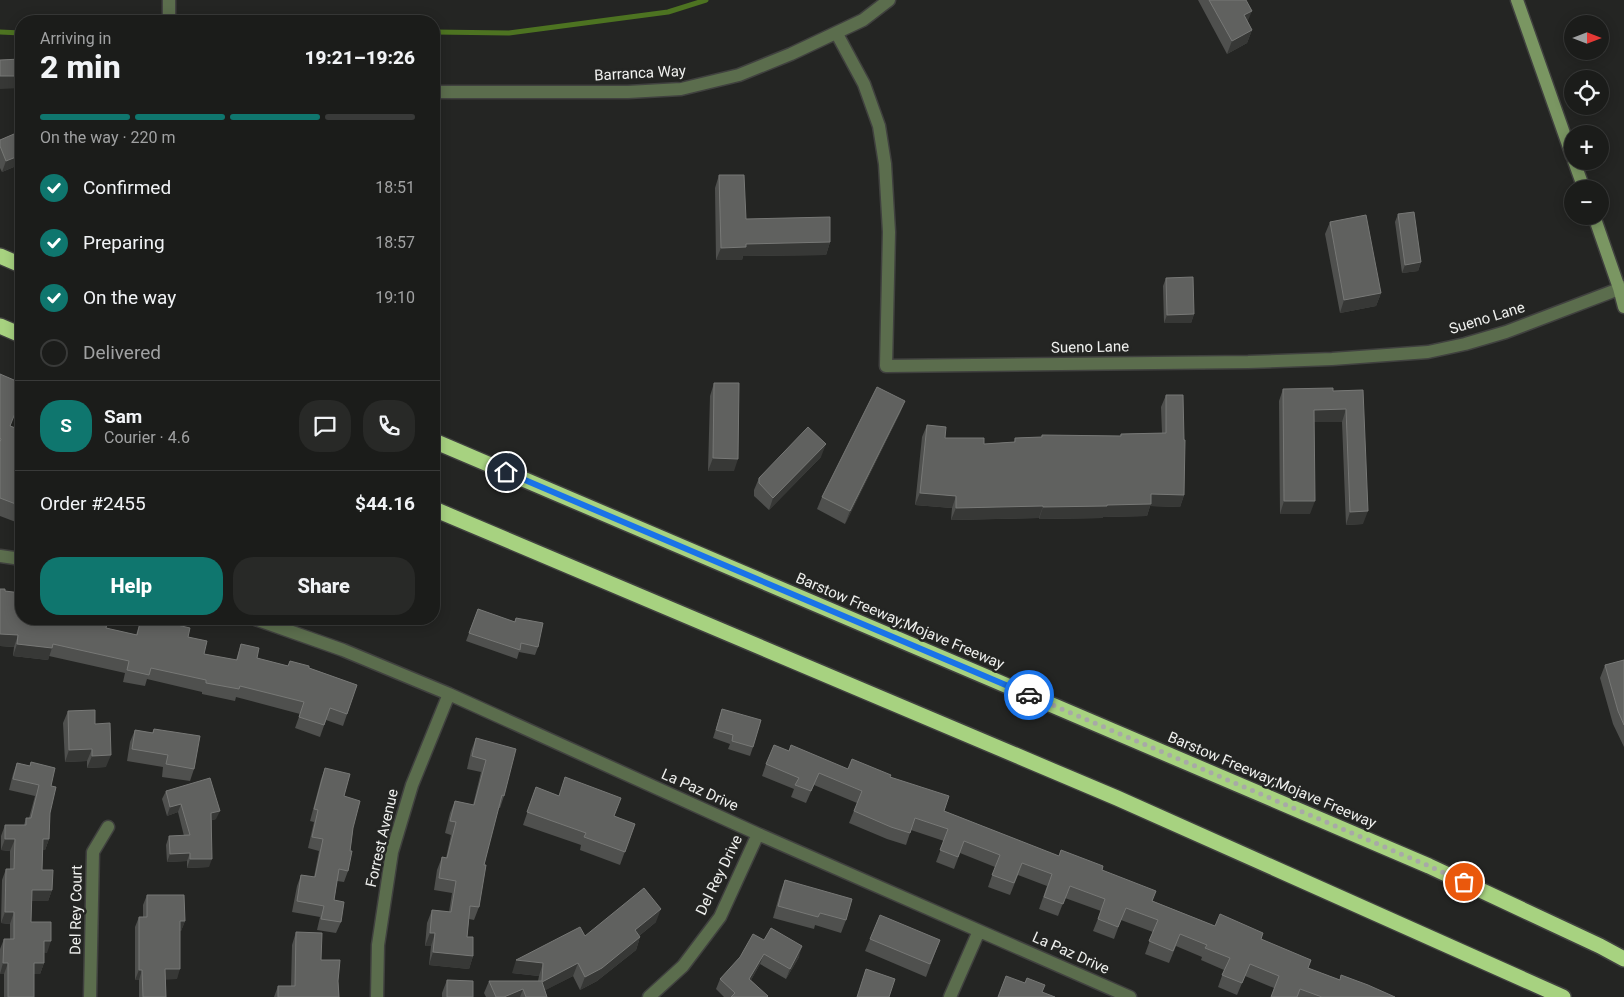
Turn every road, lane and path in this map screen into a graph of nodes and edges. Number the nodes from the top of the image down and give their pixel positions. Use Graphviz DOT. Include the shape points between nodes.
graph roads {
  1 [pos="168,0"];
  2 [pos="889,0"];
  3 [pos="1517,0"];
  4 [pos="169,15"];
  5 [pos="837,34"];
  6 [pos="440,92"];
  7 [pos="1564,133"];
  8 [pos="1598,225"];
  9 [pos="1622,287"];
  10 [pos="1624,307"];
  11 [pos="0,326"];
  12 [pos="15,332"];
  13 [pos="440,444"];
  14 [pos="440,512"];
  15 [pos="0,556"];
  16 [pos="15,559"];
  17 [pos="272,625"];
  18 [pos="448,694"];
  19 [pos="108,827"];
  20 [pos="758,834"];
  21 [pos="979,931"];
  22 [pos="1624,960"];
  23 [pos="90,997"];
  24 [pos="377,997"];
  25 [pos="649,997"];
  26 [pos="950,997"];
  27 [pos="1130,997"];
  28 [pos="1563,997"];
  1 -- 4 [label="street"];
  2 -- 5 [label="street, Barranca Way" via="863,20"];
  3 -- 7 [label="street"];
  5 -- 6 [label="street, Barranca Way" via="739,75 681,89"];
  5 -- 9 [label="street, Sueno Lane" via="864,84 879,126 885,164 889,232 886,366 1248,362 1428,352 1506,332"];
  8 -- 9 [label="street"];
  9 -- 10 [label="street"];
  11 -- 12 [label="highway"];
  13 -- 22 [label="highway, Barstow Freeway;Mojave Freeway" via="1429,866"];
  14 -- 28 [label="highway" via="1117,798"];
  15 -- 16 [label="street"];
  17 -- 18 [label="street, La Paz Drive" via="343,650"];
  18 -- 20 [label="street, La Paz Drive"];
  18 -- 24 [label="street, Forrest Avenue" via="412,785 392,852 378,945"];
  19 -- 23 [label="street, Del Rey Court" via="93,852"];
  20 -- 21 [label="street, La Paz Drive"];
  20 -- 25 [label="street, Del Rey Drive" via="720,917 683,966"];
  21 -- 26 [label="street"];
  21 -- 27 [label="street, La Paz Drive"];
}
